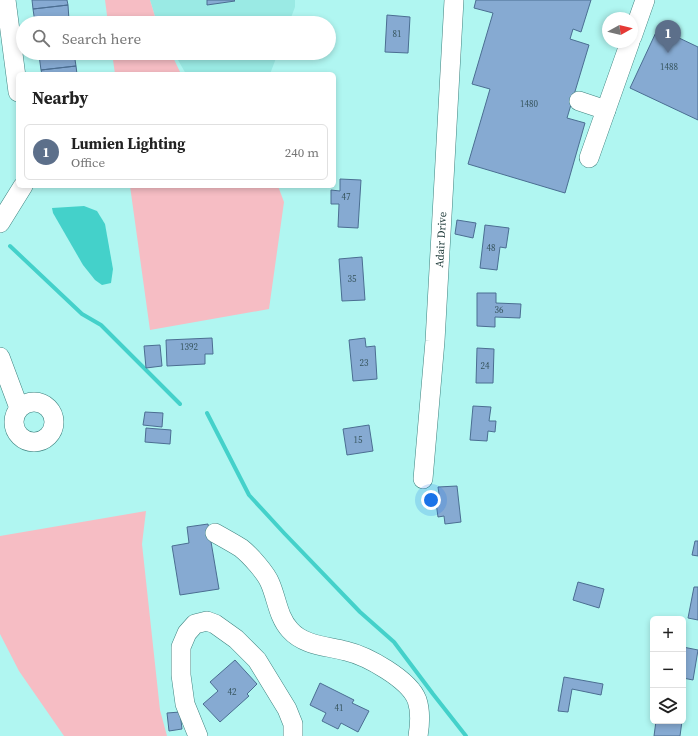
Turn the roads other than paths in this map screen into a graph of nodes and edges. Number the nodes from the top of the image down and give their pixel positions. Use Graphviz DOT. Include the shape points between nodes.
graph roads {
  1 [pos="6,0"];
  2 [pos="454,0"];
  3 [pos="645,0"];
  4 [pos="638,19"];
  5 [pos="628,48"];
  6 [pos="16,77"];
  7 [pos="579,101"];
  8 [pos="606,110"];
  9 [pos="589,158"];
  10 [pos="22,188"];
  11 [pos="0,223"];
  12 [pos="0,357"];
  13 [pos="19,408"];
  14 [pos="423,479"];
  15 [pos="215,533"];
  16 [pos="198,736"];
  17 [pos="293,736"];
  18 [pos="418,736"];
  1 -- 6 [label="street"];
  2 -- 14 [label="street, Adair Drive" via="435,341"];
  3 -- 4 [label="street"];
  5 -- 8 [label="street"];
  7 -- 8 [label="street"];
  8 -- 9 [label="street"];
  10 -- 11 [label="street"];
  12 -- 13 [label="street"];
  15 -- 18 [label="street" via="242,549 259,566 270,582 281,615 290,630 301,639 362,656 404,681 416,699 421,721"];
  16 -- 17 [label="street" via="186,704 181,675 181,647 195,624 207,621 236,639 257,660 287,709"];
}
